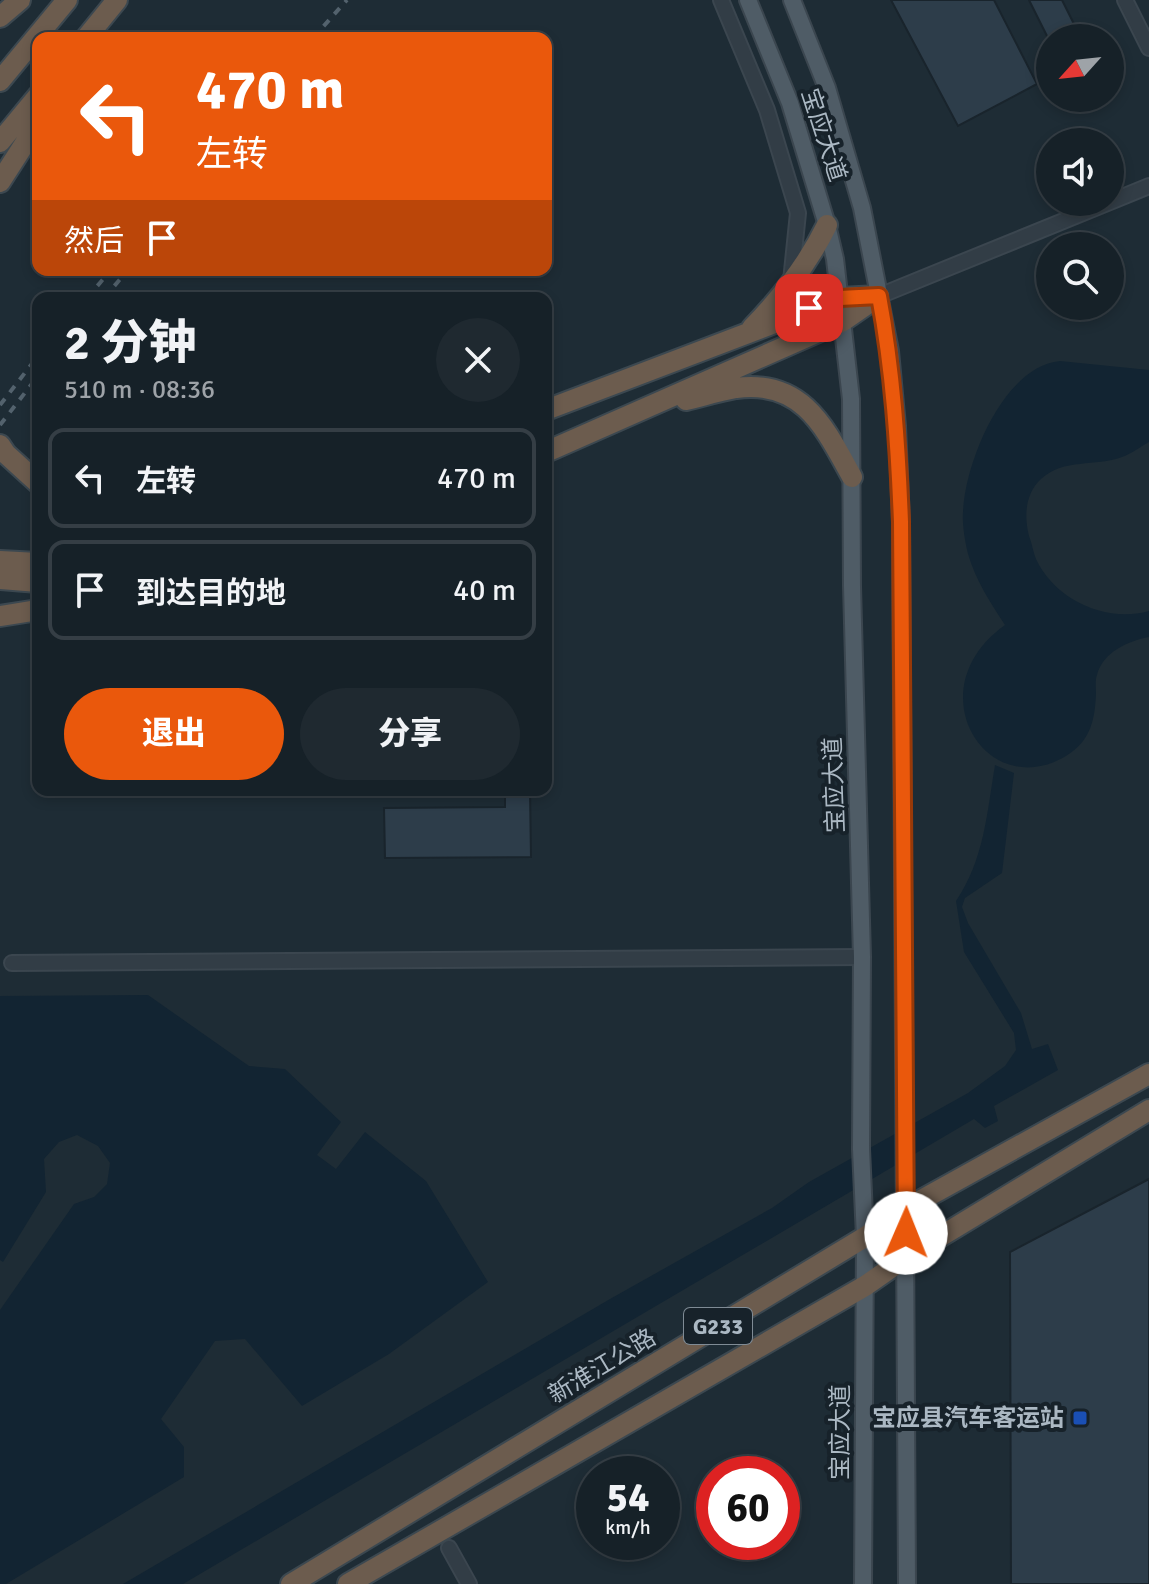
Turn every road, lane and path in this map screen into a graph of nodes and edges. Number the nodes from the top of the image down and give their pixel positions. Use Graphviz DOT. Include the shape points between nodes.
graph roads {
  1 [pos="20,0"];
  2 [pos="67,0"];
  3 [pos="117,0"];
  4 [pos="125,0"];
  5 [pos="721,0"];
  6 [pos="748,0"];
  7 [pos="792,0"];
  8 [pos="1125,0"];
  9 [pos="0,17"];
  10 [pos="41,32"];
  11 [pos="91,32"];
  12 [pos="105,32"];
  13 [pos="32,42"];
  14 [pos="1149,48"];
  15 [pos="0,81"];
  16 [pos="32,103"];
  17 [pos="32,132"];
  18 [pos="0,142"];
  19 [pos="0,182"];
  20 [pos="1149,186"];
  21 [pos="1124,196"];
  22 [pos="1076,216"];
  23 [pos="827,225"];
  24 [pos="791,284"];
  25 [pos="879,296"];
  26 [pos="840,298"];
  27 [pos="843,321"];
  28 [pos="748,332"];
  29 [pos="647,407"];
  30 [pos="552,408"];
  31 [pos="0,445"];
  32 [pos="552,449"];
  33 [pos="852,477"];
  34 [pos="32,478"];
  35 [pos="0,561"];
  36 [pos="32,563"];
  37 [pos="0,579"];
  38 [pos="32,582"];
  39 [pos="32,611"];
  40 [pos="0,616"];
  41 [pos="862,957"];
  42 [pos="12,963"];
  43 [pos="1149,1074"];
  44 [pos="1149,1110"];
  45 [pos="907,1208"];
  46 [pos="865,1237"];
  47 [pos="905,1258"];
  48 [pos="865,1286"];
  49 [pos="449,1548"];
  50 [pos="291,1584"];
  51 [pos="348,1584"];
  52 [pos="469,1584"];
  53 [pos="863,1584"];
  54 [pos="907,1584"];
  1 -- 9 [label="highway"];
  2 -- 10 [label="highway"];
  3 -- 11 [label="highway"];
  4 -- 12 [label="highway"];
  5 -- 24 [label="street" via="767,110 798,213"];
  6 -- 23 [label="main road, 宝应大道" via="790,103"];
  7 -- 25 [label="main road, 宝应大道" via="827,88 862,208"];
  8 -- 14 [label="street"];
  13 -- 15 [label="highway"];
  16 -- 18 [label="highway"];
  17 -- 19 [label="highway"];
  20 -- 21 [label="street"];
  22 -- 25 [label="street"];
  23 -- 24 [label="highway"];
  23 -- 26 [label="main road, 宝应大道"];
  24 -- 28 [label="highway"];
  25 -- 26 [label="highway"];
  25 -- 27 [label="highway"];
  25 -- 45 [label="main road, 宝应大道" via="896,411 901,522"];
  26 -- 27 [label="main road, 宝应大道"];
  26 -- 28 [label="highway"];
  27 -- 29 [label="highway"];
  27 -- 33 [label="main road, 宝应大道"];
  28 -- 30 [label="highway"];
  29 -- 32 [label="highway"];
  29 -- 33 [label="highway" via="738,388 788,395 824,426"];
  31 -- 34 [label="highway"];
  33 -- 41 [label="main road, 宝应大道"];
  35 -- 36 [label="highway"];
  37 -- 38 [label="highway"];
  39 -- 40 [label="highway"];
  41 -- 42 [label="street"];
  41 -- 46 [label="main road, 宝应大道"];
  43 -- 45 [label="highway, 新淮江公路 / G233"];
  44 -- 47 [label="highway, G233"];
  45 -- 46 [label="highway, 新淮江公路 / G233"];
  45 -- 47 [label="main road, 宝应大道"];
  46 -- 48 [label="main road, 宝应大道"];
  46 -- 50 [label="highway, 新淮江公路 / G233"];
  47 -- 48 [label="highway, G233"];
  47 -- 54 [label="main road, 宝应大道"];
  48 -- 51 [label="highway, G233"];
  48 -- 53 [label="main road, 宝应大道"];
  49 -- 52 [label="street"];
}
